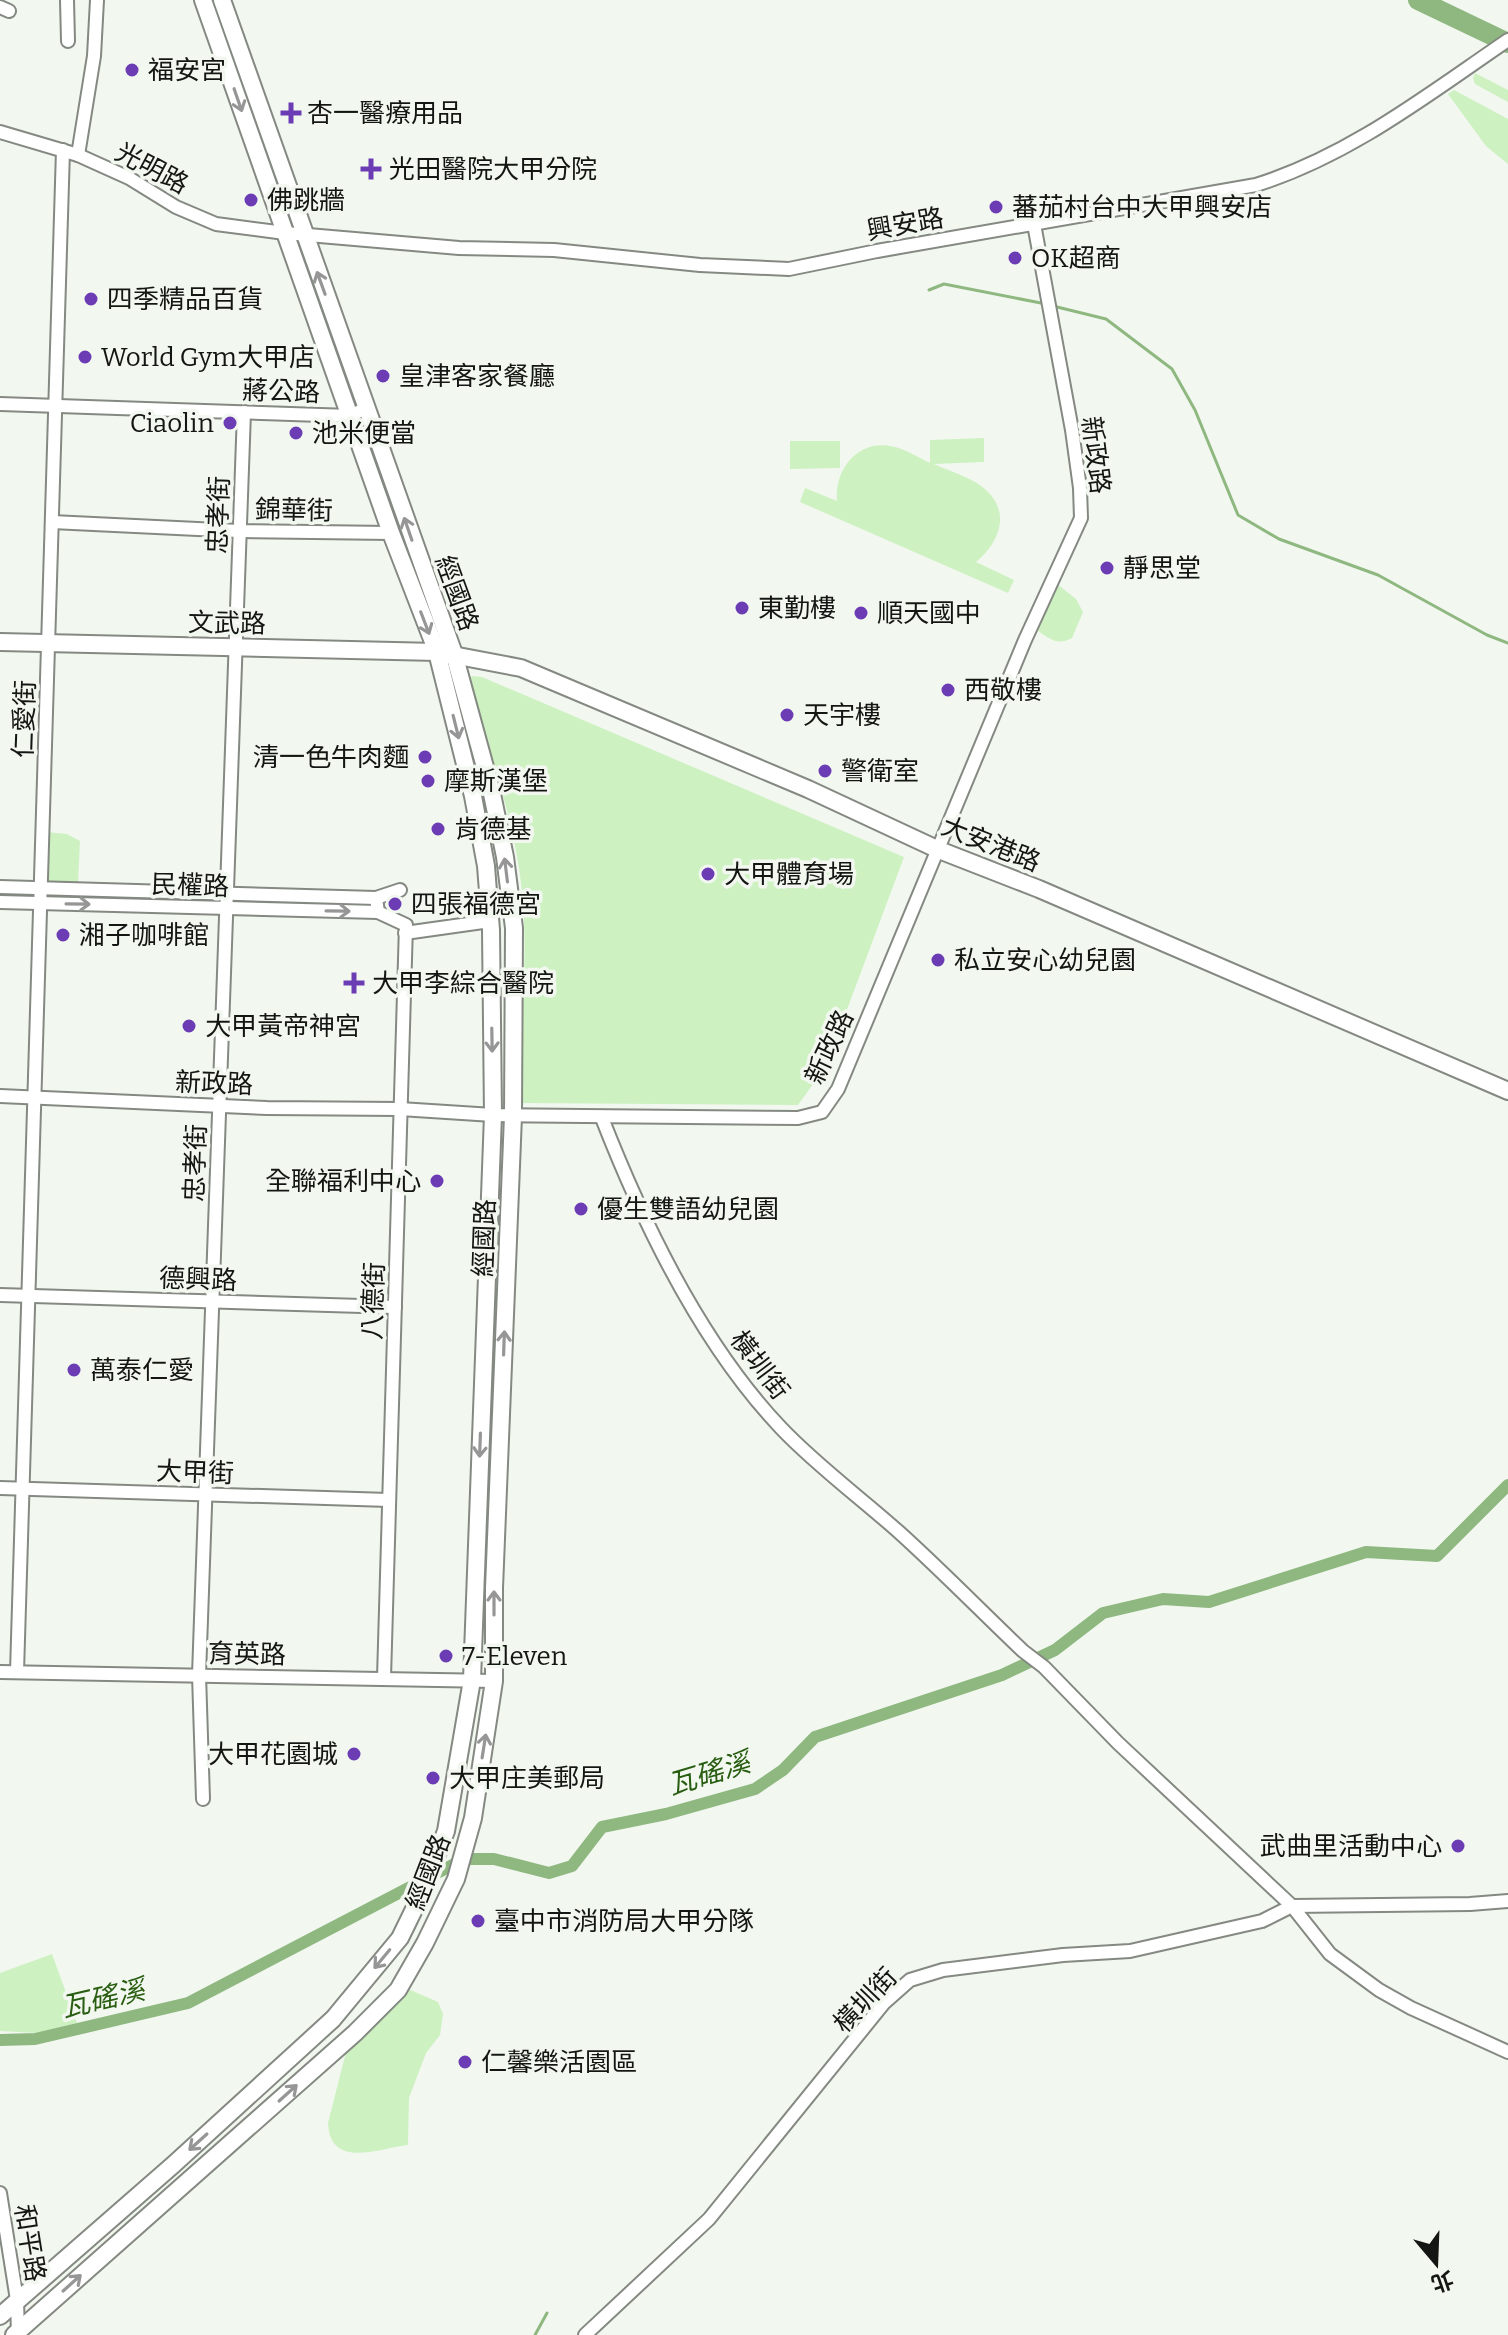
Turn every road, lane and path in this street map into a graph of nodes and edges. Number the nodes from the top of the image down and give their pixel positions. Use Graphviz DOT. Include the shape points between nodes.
graph roads {
  1 [pos="67,0"];
  2 [pos="97,0"];
  3 [pos="203,0"];
  4 [pos="222,0"];
  5 [pos="1508,40"];
  6 [pos="68,41"];
  7 [pos="0,132"];
  8 [pos="63,150"];
  9 [pos="78,155"];
  10 [pos="1034,224"];
  11 [pos="285,233"];
  12 [pos="303,233"];
  13 [pos="0,404"];
  14 [pos="56,406"];
  15 [pos="366,408"];
  16 [pos="244,412"];
  17 [pos="350,416"];
  18 [pos="52,522"];
  19 [pos="239,531"];
  20 [pos="391,533"];
  21 [pos="0,642"];
  22 [pos="48,643"];
  23 [pos="235,647"];
  24 [pos="445,653"];
  25 [pos="939,850"];
  26 [pos="0,887"];
  27 [pos="41,888"];
  28 [pos="400,890"];
  29 [pos="227,893"];
  30 [pos="376,898"];
  31 [pos="0,902"];
  32 [pos="40,903"];
  33 [pos="226,908"];
  34 [pos="378,912"];
  35 [pos="490,921"];
  36 [pos="405,929"];
  37 [pos="1508,1091"];
  38 [pos="0,1096"];
  39 [pos="35,1097"];
  40 [pos="219,1106"];
  41 [pos="400,1109"];
  42 [pos="493,1115"];
  43 [pos="513,1116"];
  44 [pos="602,1118"];
  45 [pos="0,1295"];
  46 [pos="29,1296"];
  47 [pos="212,1301"];
  48 [pos="395,1307"];
  49 [pos="0,1488"];
  50 [pos="23,1489"];
  51 [pos="206,1494"];
  52 [pos="389,1500"];
  53 [pos="0,1672"];
  54 [pos="17,1672"];
  55 [pos="199,1675"];
  56 [pos="384,1678"];
  57 [pos="472,1680"];
  58 [pos="494,1681"];
  59 [pos="203,1799"];
  60 [pos="1508,1901"];
  61 [pos="1292,1906"];
  62 [pos="1508,2052"];
  63 [pos="0,2193"];
  64 [pos="17,2300"];
  65 [pos="0,2316"];
  66 [pos="17,2334"];
  67 [pos="585,2335"];
  1 -- 6 [label="street"];
  2 -- 9 [label="street"];
  3 -- 11 [label="main road, 經國路, one-way"];
  4 -- 12 [label="main road, 經國路"];
  5 -- 10 [label="street, 興安路" via="1380,128 1295,173 1256,185"];
  7 -- 8 [label="street, 光明路"];
  8 -- 9 [label="street, 光明路"];
  8 -- 14 [label="street, 仁愛街"];
  9 -- 11 [label="street, 光明路" via="216,224"];
  10 -- 12 [label="street, 興安路" via="789,269"];
  10 -- 25 [label="street, 新政路" via="1072,430 1081,518"];
  11 -- 12 [label="street, 光明路"];
  11 -- 17 [label="main road, 經國路"];
  15 -- 12 [label="main road, 經國路, one-way"];
  13 -- 14 [label="street, 蔣公路"];
  14 -- 16 [label="street, 蔣公路"];
  14 -- 18 [label="street, 仁愛街"];
  15 -- 17 [label="street, 蔣公路"];
  24 -- 15 [label="main road, 經國路, one-way"];
  16 -- 17 [label="street, 蔣公路"];
  16 -- 19 [label="street, 忠孝街"];
  17 -- 20 [label="main road, 經國路"];
  18 -- 19 [label="street, 錦華街"];
  18 -- 22 [label="street, 仁愛街"];
  19 -- 20 [label="street, 錦華街"];
  19 -- 23 [label="street, 忠孝街"];
  20 -- 24 [label="main road, 經國路, one-way"];
  21 -- 22 [label="main road, 文武路"];
  22 -- 23 [label="main road, 文武路"];
  22 -- 27 [label="street, 仁愛街"];
  23 -- 24 [label="main road, 文武路"];
  23 -- 29 [label="street, 忠孝街"];
  24 -- 25 [label="main road, 大安港路" via="521,668"];
  24 -- 35 [label="main road, 經國路, one-way" via="486,866"];
  43 -- 24 [label="main road, 經國路, one-way" via="514,928 505,857 491,789"];
  25 -- 37 [label="main road, 大安港路"];
  25 -- 44 [label="street, 新政路" via="838,1089 822,1112 798,1118"];
  26 -- 27 [label="street, 民權路"];
  27 -- 29 [label="street, 民權路"];
  27 -- 32 [label="street, 仁愛街"];
  28 -- 30 [label="street"];
  29 -- 30 [label="street, 民權路"];
  29 -- 33 [label="street, 忠孝街"];
  30 -- 34 [label="street"];
  31 -- 32 [label="street, 民權路"];
  32 -- 33 [label="street, 民權路, one-way"];
  32 -- 39 [label="street, 仁愛街"];
  33 -- 34 [label="street, 民權路, one-way"];
  33 -- 40 [label="street, 忠孝街"];
  34 -- 36 [label="street"];
  35 -- 36 [label="street"];
  35 -- 42 [label="main road, 經國路, one-way"];
  36 -- 41 [label="street, 八德街"];
  38 -- 39 [label="street, 新政路"];
  39 -- 40 [label="street, 新政路"];
  39 -- 46 [label="street, 仁愛街"];
  40 -- 41 [label="street, 新政路"];
  40 -- 47 [label="street, 忠孝街"];
  41 -- 42 [label="street, 新政路"];
  41 -- 48 [label="street, 八德街"];
  42 -- 43 [label="street, 新政路"];
  42 -- 57 [label="main road, 經國路, one-way"];
  43 -- 44 [label="street, 新政路"];
  58 -- 43 [label="main road, 經國路, one-way"];
  44 -- 61 [label="street, 橫圳街" via="694,1310 730,1366 781,1428 1044,1667"];
  45 -- 46 [label="street, 德興路"];
  46 -- 47 [label="street, 德興路"];
  46 -- 50 [label="street, 仁愛街"];
  47 -- 48 [label="street, 德興路"];
  47 -- 51 [label="street, 忠孝街"];
  48 -- 52 [label="street, 八德街"];
  49 -- 50 [label="street, 大甲街"];
  50 -- 51 [label="street, 大甲街"];
  50 -- 54 [label="street, 仁愛街"];
  51 -- 52 [label="street, 大甲街"];
  51 -- 55 [label="street, 忠孝街"];
  52 -- 56 [label="street, 八德街"];
  53 -- 54 [label="street, 育英路"];
  54 -- 55 [label="street, 育英路"];
  55 -- 56 [label="street, 育英路"];
  55 -- 59 [label="street, 忠孝街"];
  56 -- 57 [label="street, 育英路"];
  57 -- 58 [label="street, 育英路"];
  57 -- 64 [label="main road, 經國路, one-way" via="448,1822 400,1938 333,2019"];
  66 -- 58 [label="main road, 經國路, one-way" via="398,1990 456,1879"];
  60 -- 61 [label="street, 橫圳街"];
  61 -- 62 [label="street" via="1330,1954 1379,1990"];
  61 -- 67 [label="street, 橫圳街" via="1262,1921 1130,1951 943,1970 910,1980 884,2003 709,2219"];
  63 -- 64 [label="street, 和平路"];
  64 -- 65 [label="main road, 經國路"];
  64 -- 66 [label="street, 和平路"];
}
